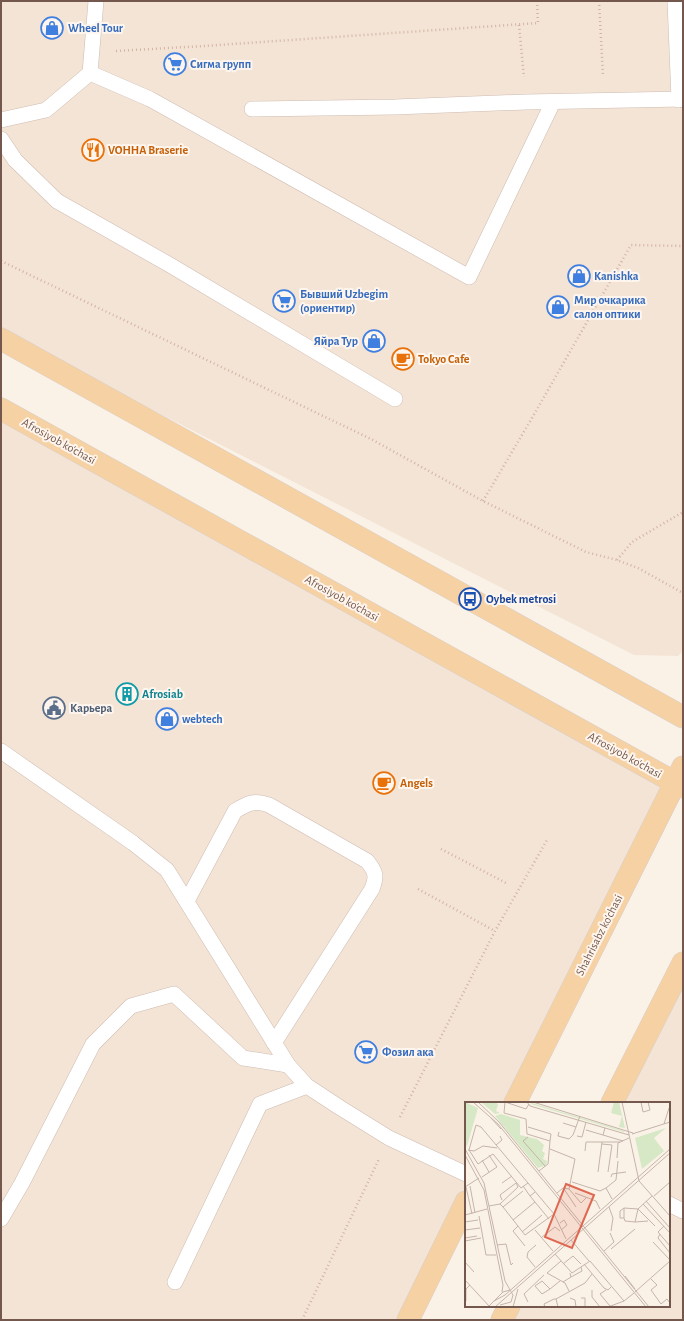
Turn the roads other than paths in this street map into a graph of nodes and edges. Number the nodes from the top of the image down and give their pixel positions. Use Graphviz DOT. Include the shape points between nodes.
graph roads {
  1 [pos="96,1"];
  2 [pos="675,1"];
  3 [pos="90,73"];
  4 [pos="681,99"];
  5 [pos="553,102"];
  6 [pos="252,109"];
  7 [pos="1,120"];
  8 [pos="1,139"];
  9 [pos="1,339"];
  10 [pos="395,399"];
  11 [pos="1,409"];
  12 [pos="683,717"];
  13 [pos="1,751"];
  14 [pos="680,779"];
  15 [pos="187,901"];
  16 [pos="683,963"];
  17 [pos="274,1043"];
  18 [pos="288,1065"];
  19 [pos="307,1086"];
  20 [pos="516,1102"];
  21 [pos="613,1102"];
  22 [pos="465,1174"];
  23 [pos="465,1204"];
  24 [pos="670,1204"];
  25 [pos="683,1211"];
  26 [pos="1,1219"];
  27 [pos="174,1282"];
  28 [pos="508,1307"];
  29 [pos="408,1320"];
  30 [pos="502,1320"];
  1 -- 3 [label="lane"];
  2 -- 4 [label="lane"];
  3 -- 5 [label="lane" via="150,99 469,277"];
  3 -- 7 [label="lane" via="46,110"];
  4 -- 5 [label="lane"];
  5 -- 6 [label="lane"];
  8 -- 10 [label="lane" via="14,160 57,201 170,264"];
  9 -- 12 [label="main road"];
  11 -- 14 [label="main road, Afrosiyob ko'chasi"];
  13 -- 15 [label="lane" via="134,843 167,870"];
  14 -- 20 [label="main road, Shahrisabz ko'chasi"];
  15 -- 17 [label="lane"];
  15 -- 17 [label="lane" via="235,811 258,801 367,861 374,870 376,879 372,889"];
  16 -- 21 [label="main road"];
  17 -- 18 [label="lane"];
  18 -- 19 [label="lane"];
  18 -- 26 [label="lane" via="243,1058 174,994 131,1006 92,1044 22,1183"];
  19 -- 22 [label="lane" via="389,1138"];
  19 -- 27 [label="lane" via="260,1104"];
  23 -- 29 [label="main road"];
  24 -- 25 [label="lane"];
  28 -- 30 [label="main road"];
}
